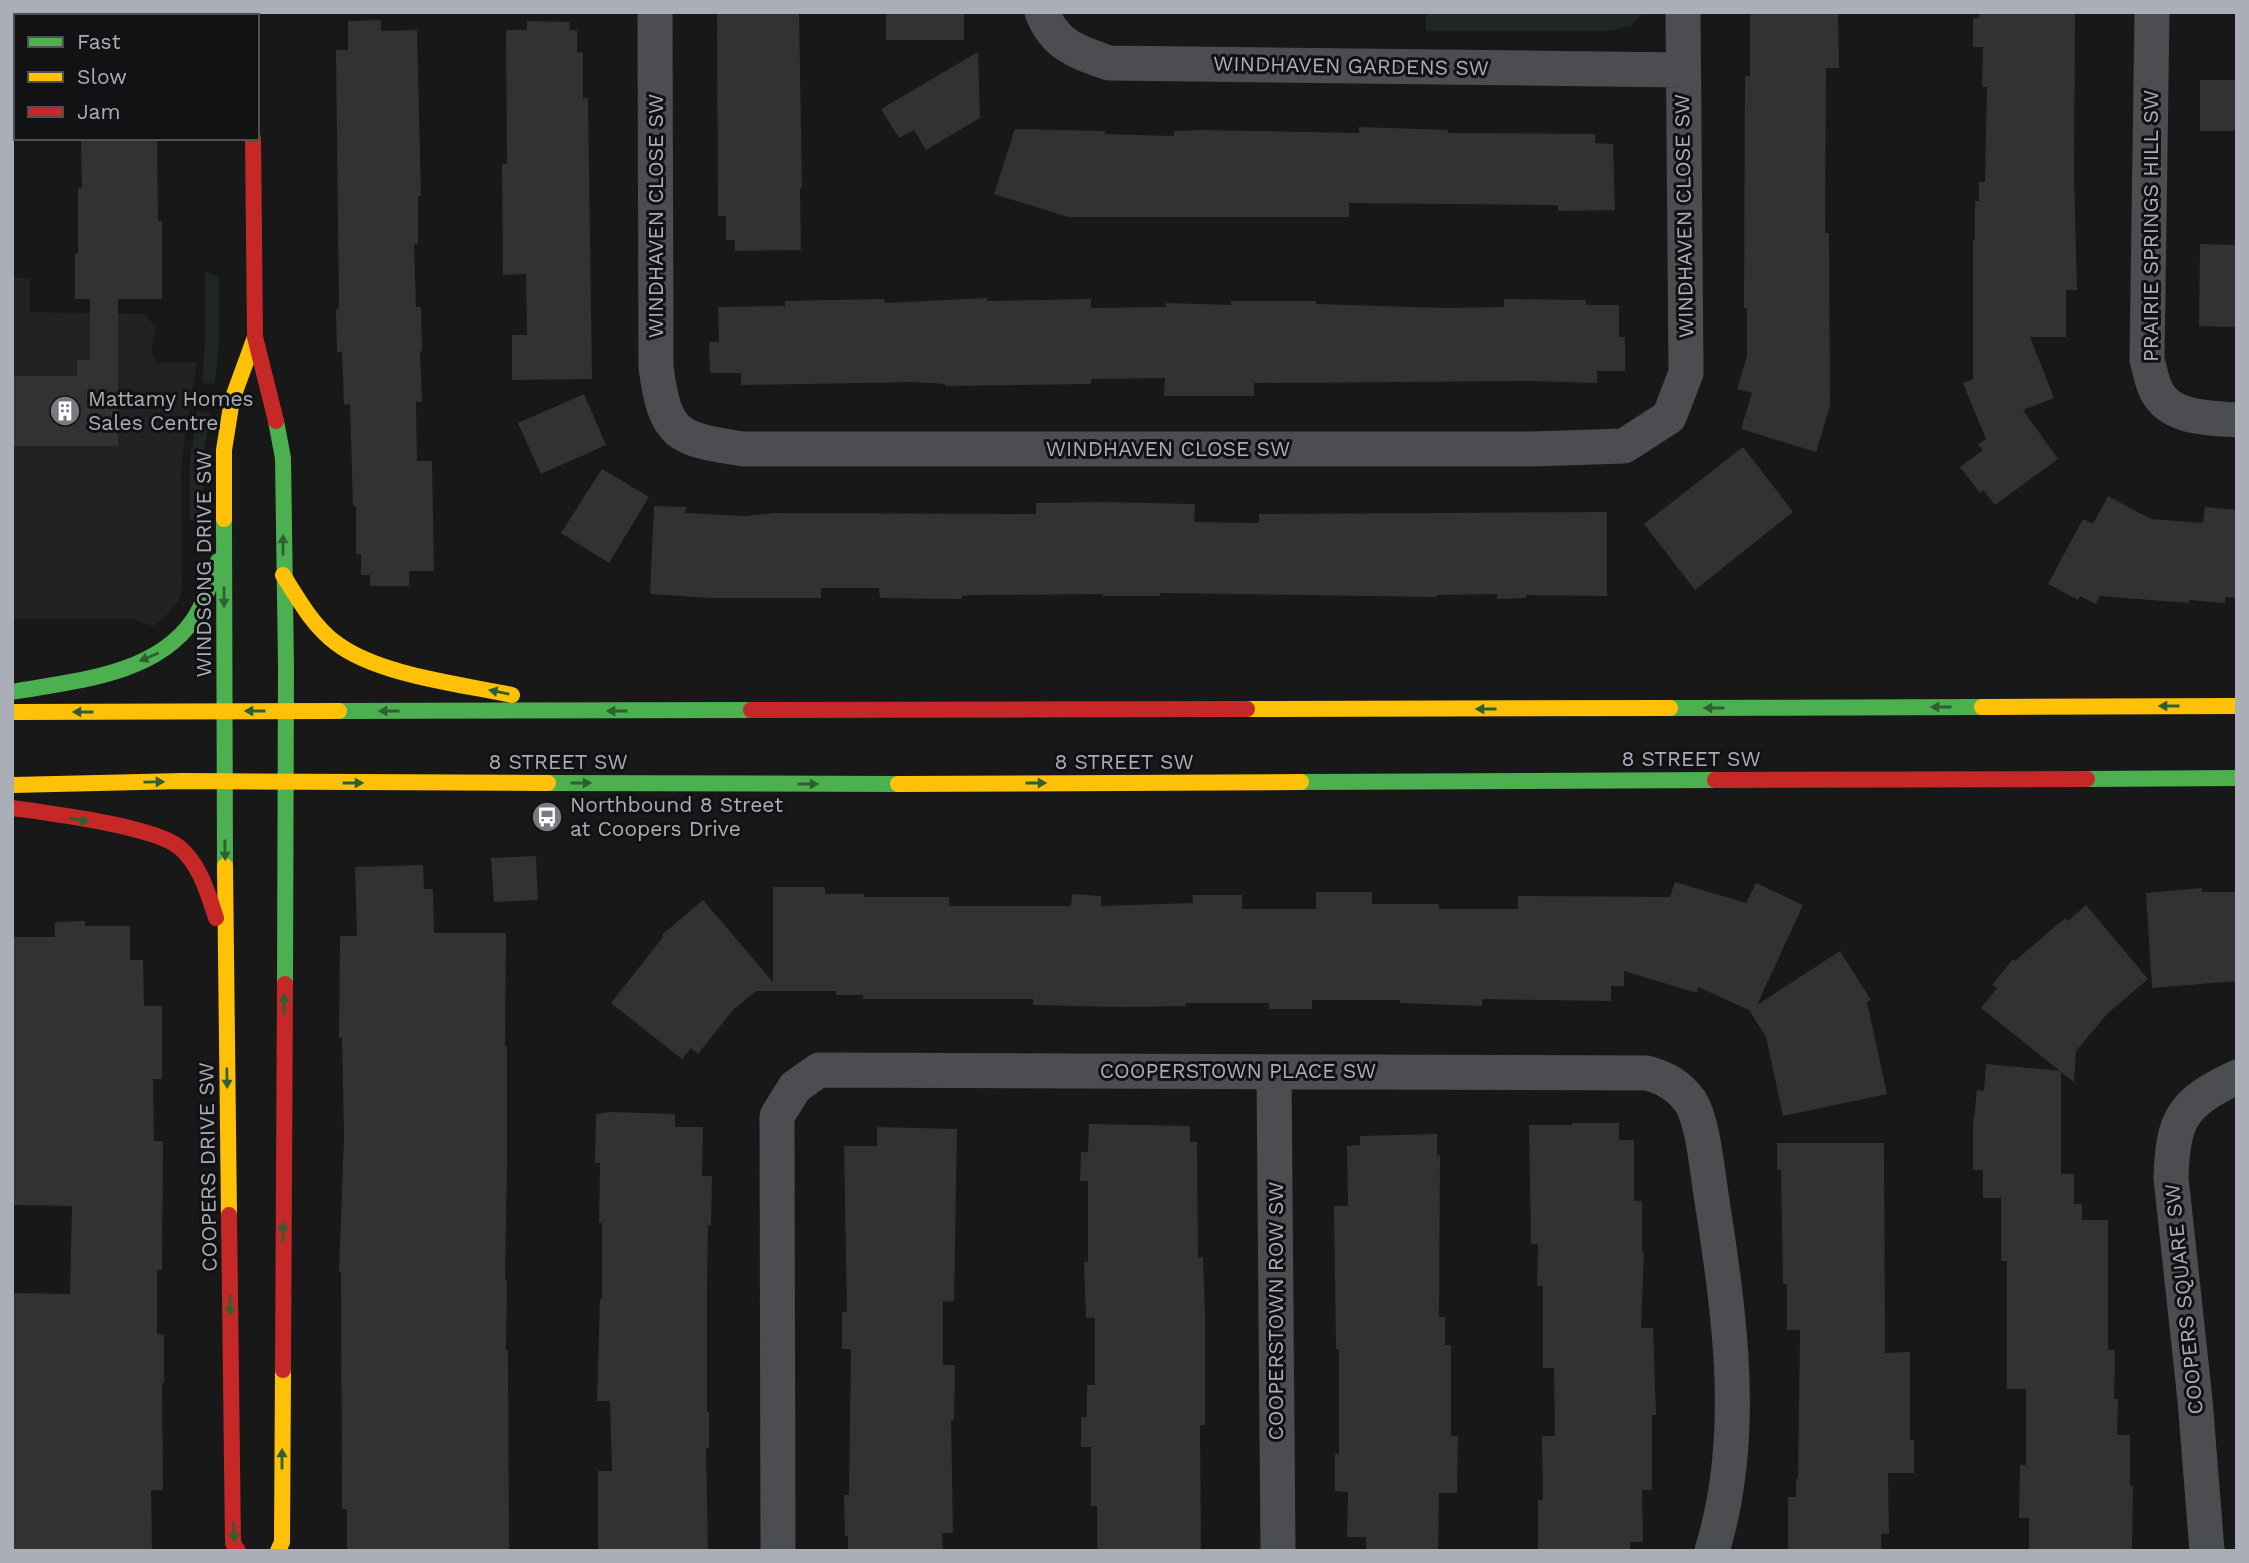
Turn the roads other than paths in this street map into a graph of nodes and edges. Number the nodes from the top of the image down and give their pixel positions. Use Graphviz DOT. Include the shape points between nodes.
graph roads {
  1 [pos="654,12"];
  2 [pos="1042,12"];
  3 [pos="1683,12"];
  4 [pos="2152,12"];
  5 [pos="1683,70"];
  6 [pos="253,140"];
  7 [pos="255,337"];
  8 [pos="2237,420"];
  9 [pos="224,542"];
  10 [pos="283,575"];
  11 [pos="12,692"];
  12 [pos="2237,706"];
  13 [pos="224,711"];
  14 [pos="285,711"];
  15 [pos="589,711"];
  16 [pos="12,712"];
  17 [pos="2237,778"];
  18 [pos="224,782"];
  19 [pos="285,783"];
  20 [pos="12,785"];
  21 [pos="12,808"];
  22 [pos="226,944"];
  23 [pos="1274,1072"];
  24 [pos="2237,1077"];
  25 [pos="238,1551"];
  26 [pos="278,1551"];
  27 [pos="778,1551"];
  28 [pos="1278,1551"];
  29 [pos="1712,1551"];
  30 [pos="2207,1551"];
  1 -- 5 [label="street, WINDHAVEN CLOSE SW" via="656,367 661,402 673,427 696,442 743,449 1624,446 1669,417 1686,373"];
  2 -- 5 [label="street, WINDHAVEN GARDENS SW" via="1047,26 1071,50 1109,64"];
  3 -- 5 [label="street, WINDHAVEN CLOSE SW"];
  4 -- 8 [label="street, PRAIRIE SPRINGS HILL SW" via="2147,360 2157,393 2178,410 2201,418"];
  6 -- 7 [label="main road, WINDSONG DRIVE SW"];
  7 -- 9 [label="main road, WINDSONG DRIVE SW" via="232,400 224,450"];
  10 -- 7 [label="main road, WINDSONG DRIVE SW, one-way" via="283,458"];
  9 -- 11 [label="main road, one-way" via="187,628 163,650 122,668"];
  9 -- 13 [label="main road, WINDSONG DRIVE SW, one-way"];
  10 -- 14 [label="main road, WINDSONG DRIVE SW"];
  15 -- 10 [label="main road, one-way" via="378,663 338,645 313,622"];
  12 -- 15 [label="main road, one-way"];
  14 -- 13 [label="main road, one-way"];
  13 -- 16 [label="main road, one-way"];
  13 -- 18 [label="main road, WINDSONG DRIVE SW"];
  15 -- 14 [label="main road, one-way"];
  14 -- 19 [label="main road, WINDSONG DRIVE SW"];
  19 -- 17 [label="main road, 8 STREET SW, one-way"];
  18 -- 19 [label="main road, 8 STREET SW"];
  20 -- 18 [label="main road, 8 STREET SW, one-way"];
  18 -- 22 [label="main road, COOPERS DRIVE SW, one-way"];
  26 -- 19 [label="main road, one-way" via="282,1542"];
  21 -- 22 [label="main road, one-way" via="137,830 177,845 201,873"];
  22 -- 25 [label="main road, COOPERS DRIVE SW, one-way" via="233,1543"];
  23 -- 27 [label="street, COOPERSTOWN PLACE SW" via="819,1070 795,1087 777,1116 776,1129"];
  23 -- 28 [label="street, COOPERSTOWN ROW SW"];
  23 -- 29 [label="street, COOPERSTOWN PLACE SW" via="1647,1073 1669,1080 1690,1102 1702,1138 1725,1284 1734,1416 1730,1478"];
  24 -- 30 [label="street, COOPERS SQUARE SW" via="2205,1093 2181,1117 2172,1148 2171,1178"];
}
